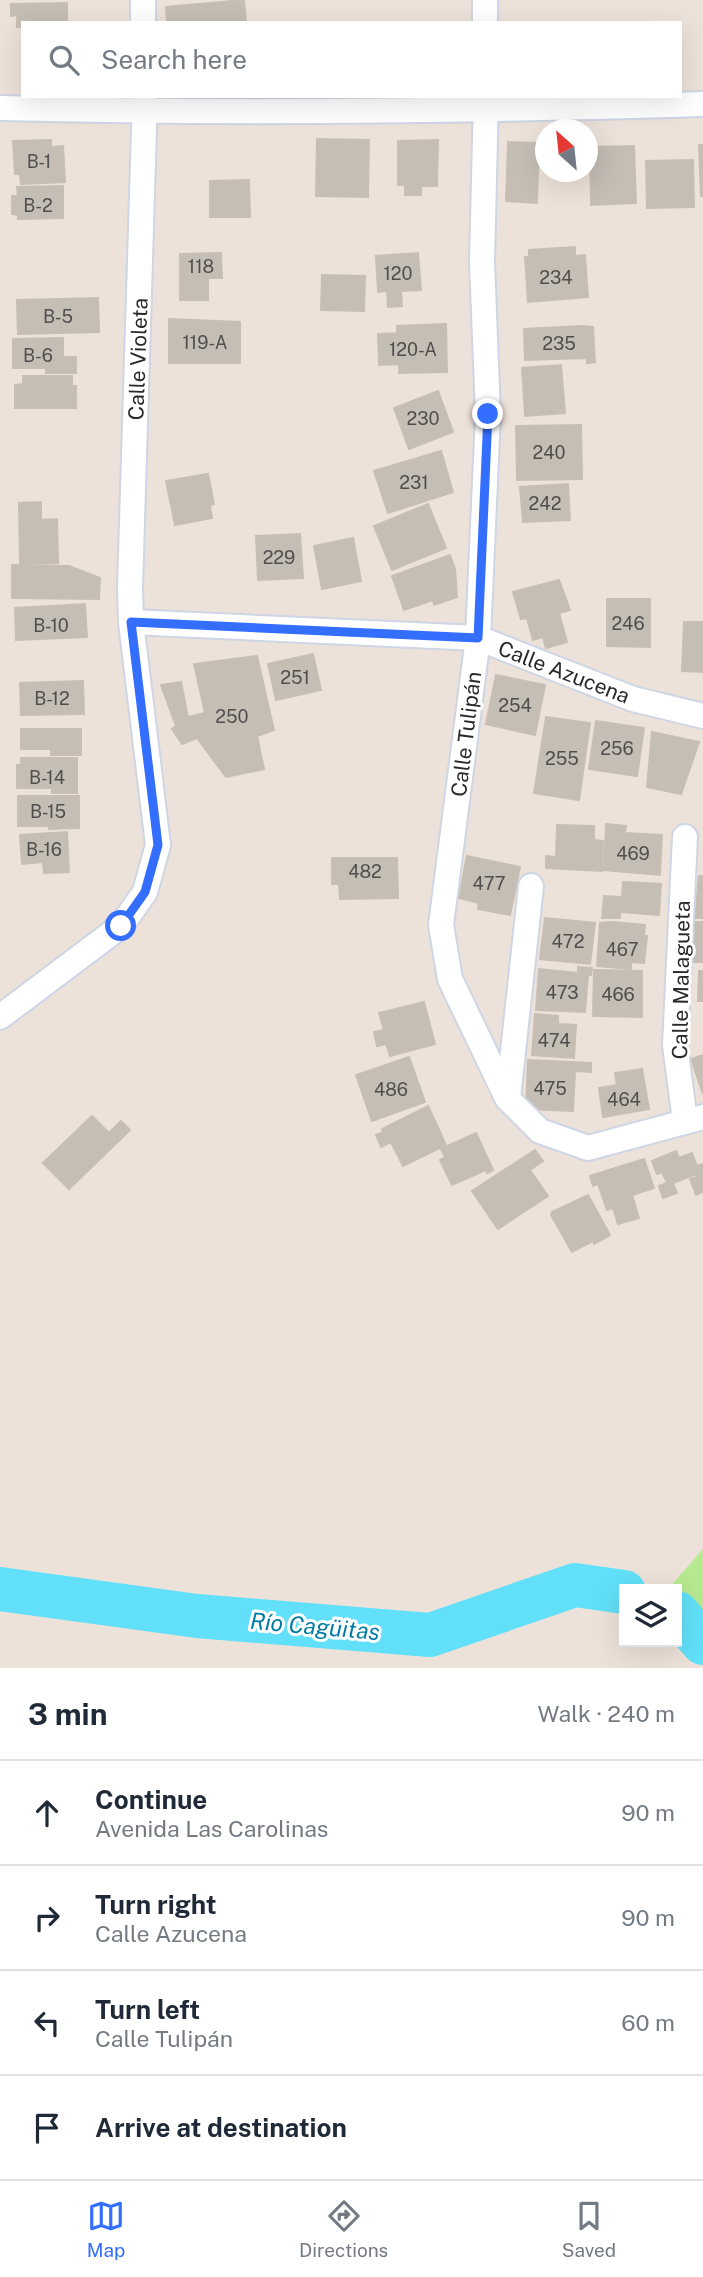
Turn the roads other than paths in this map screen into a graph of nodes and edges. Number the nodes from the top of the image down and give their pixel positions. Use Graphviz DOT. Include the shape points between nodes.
graph roads {
  1 [pos="143,0"];
  2 [pos="485,0"];
  3 [pos="144,21"];
  4 [pos="485,21"];
  5 [pos="486,103"];
  6 [pos="145,104"];
  7 [pos="703,104"];
  8 [pos="0,107"];
  9 [pos="131,622"];
  10 [pos="478,638"];
  11 [pos="703,716"];
  12 [pos="685,837"];
  13 [pos="531,886"];
  14 [pos="0,1017"];
  15 [pos="508,1098"];
  16 [pos="694,1119"];
  1 -- 3 [label="street"];
  2 -- 4 [label="street"];
  5 -- 6 [label="street"];
  5 -- 7 [label="street"];
  5 -- 10 [label="street, Calle Tulipán" via="482,262 488,414"];
  6 -- 8 [label="street"];
  6 -- 9 [label="street, Calle Violeta"];
  9 -- 10 [label="street, Calle Azucena"];
  9 -- 14 [label="street, Calle Violeta" via="158,845 145,892 121,926"];
  10 -- 11 [label="street, Calle Azucena" via="632,699"];
  10 -- 15 [label="street, Calle Tulipán" via="441,925 450,979"];
  12 -- 16 [label="street, Calle Malagueta" via="675,1045"];
  13 -- 15 [label="street"];
  15 -- 16 [label="street, Calle Tulipán" via="540,1131 588,1148"];
}
